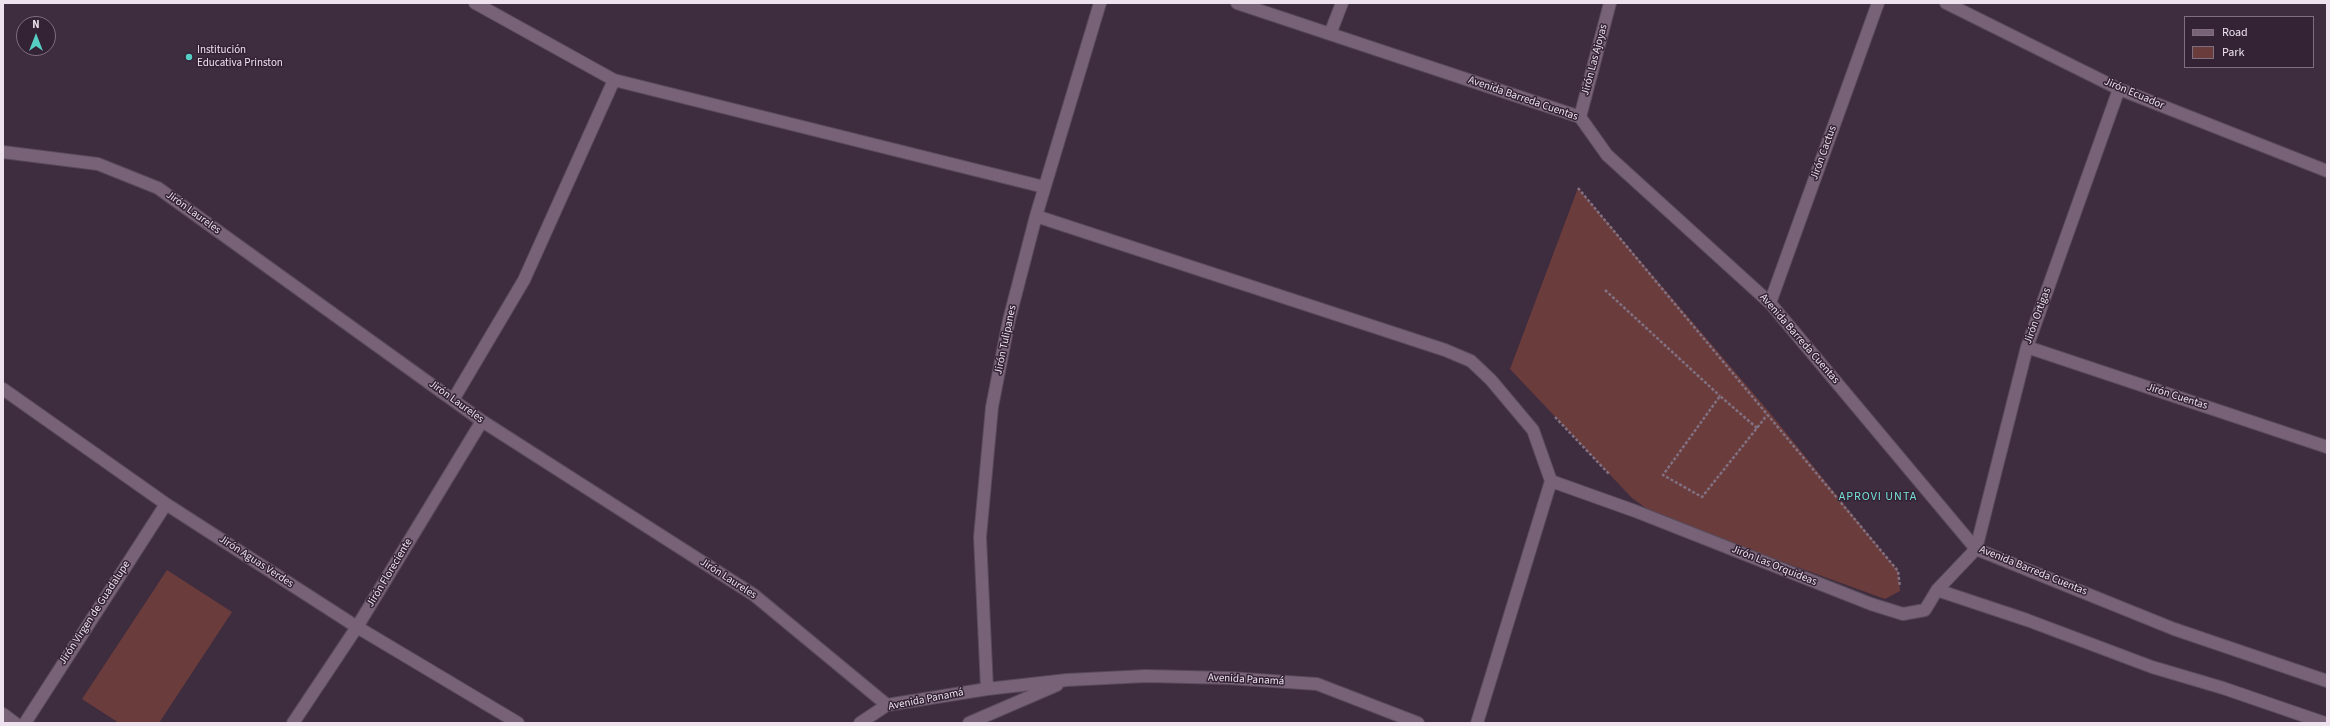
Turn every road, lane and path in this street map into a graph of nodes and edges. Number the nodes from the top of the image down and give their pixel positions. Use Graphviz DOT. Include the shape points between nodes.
graph roads {
  1 [pos="475,3"];
  2 [pos="1100,3"];
  3 [pos="1237,3"];
  4 [pos="1342,3"];
  5 [pos="1610,3"];
  6 [pos="1878,3"];
  7 [pos="1950,4"];
  8 [pos="1330,34"];
  9 [pos="614,80"];
  10 [pos="2120,89"];
  11 [pos="1580,117"];
  12 [pos="3,152"];
  13 [pos="2327,172"];
  14 [pos="1044,187"];
  15 [pos="1578,188"];
  16 [pos="1036,216"];
  17 [pos="1605,290"];
  18 [pos="1770,303"];
  19 [pos="2026,348"];
  20 [pos="3,389"];
  21 [pos="1720,396"];
  22 [pos="453,400"];
  23 [pos="1552,414"];
  24 [pos="1767,415"];
  25 [pos="482,421"];
  26 [pos="1757,428"];
  27 [pos="2327,447"];
  28 [pos="1611,475"];
  29 [pos="1551,480"];
  30 [pos="166,504"];
  31 [pos="1976,549"];
  32 [pos="1938,590"];
  33 [pos="1900,591"];
  34 [pos="357,627"];
  35 [pos="1067,680"];
  36 [pos="2327,681"];
  37 [pos="987,689"];
  38 [pos="888,705"];
  39 [pos="3,714"];
  40 [pos="15,723"];
  41 [pos="25,723"];
  42 [pos="293,723"];
  43 [pos="518,723"];
  44 [pos="860,723"];
  45 [pos="969,723"];
  46 [pos="1418,723"];
  47 [pos="1477,723"];
  48 [pos="2325,723"];
  1 -- 9 [label="street"];
  2 -- 14 [label="street, Jirón Tulipanes"];
  3 -- 8 [label="street, Avenida Barreda Cuentas"];
  4 -- 8 [label="street"];
  5 -- 11 [label="street, Jirón Las Ajoyas"];
  6 -- 18 [label="street, Jirón Cactus"];
  7 -- 10 [label="street, Jirón Ecuador"];
  8 -- 11 [label="street, Avenida Barreda Cuentas"];
  9 -- 14 [label="street"];
  9 -- 22 [label="street" via="524,280"];
  10 -- 13 [label="street, Jirón Ecuador"];
  10 -- 19 [label="street, Jirón Ortigas"];
  11 -- 18 [label="street, Avenida Barreda Cuentas" via="1607,155"];
  12 -- 22 [label="street, Jirón Laureles" via="98,164 158,188"];
  14 -- 16 [label="street, Jirón Tulipanes"];
  15 -- 24 [label="path"];
  16 -- 29 [label="street" via="1445,350 1471,361 1491,380 1533,430"];
  16 -- 37 [label="street, Jirón Tulipanes" via="1009,320 992,407 980,537"];
  17 -- 21 [label="path"];
  18 -- 31 [label="street, Avenida Barreda Cuentas"];
  19 -- 27 [label="street, Jirón Cuentas"];
  19 -- 31 [label="street, Jirón Ortigas"];
  20 -- 30 [label="street, Jirón Aguas Verdes"];
  21 -- 26 [label="path"];
  21 -- 26 [label="path" via="1662,475 1702,497"];
  22 -- 25 [label="street, Jirón Laureles"];
  23 -- 28 [label="path"];
  24 -- 26 [label="path"];
  24 -- 33 [label="path" via="1898,571"];
  25 -- 34 [label="street, Jirón Floreciente"];
  25 -- 38 [label="street, Jirón Laureles" via="754,595"];
  29 -- 32 [label="street, Jirón Las Orquideas" via="1800,577 1903,614 1925,610"];
  29 -- 47 [label="street"];
  30 -- 34 [label="street, Jirón Aguas Verdes"];
  30 -- 41 [label="street, Jirón Virgen de Guadalupe"];
  31 -- 32 [label="street, Jirón Las Orquideas"];
  31 -- 36 [label="street, Avenida Barreda Cuentas" via="2174,629"];
  32 -- 48 [label="street" via="2152,667"];
  34 -- 42 [label="street, Jirón Floreciente"];
  34 -- 43 [label="street, Jirón Aguas Verdes"];
  35 -- 37 [label="street, Avenida Panamá"];
  35 -- 45 [label="street, Avenida Panamá"];
  35 -- 46 [label="street, Avenida Panamá" via="1146,676 1317,684"];
  37 -- 38 [label="street, Avenida Panamá"];
  38 -- 44 [label="street, Avenida Panamá"];
  39 -- 40 [label="street"];
}
